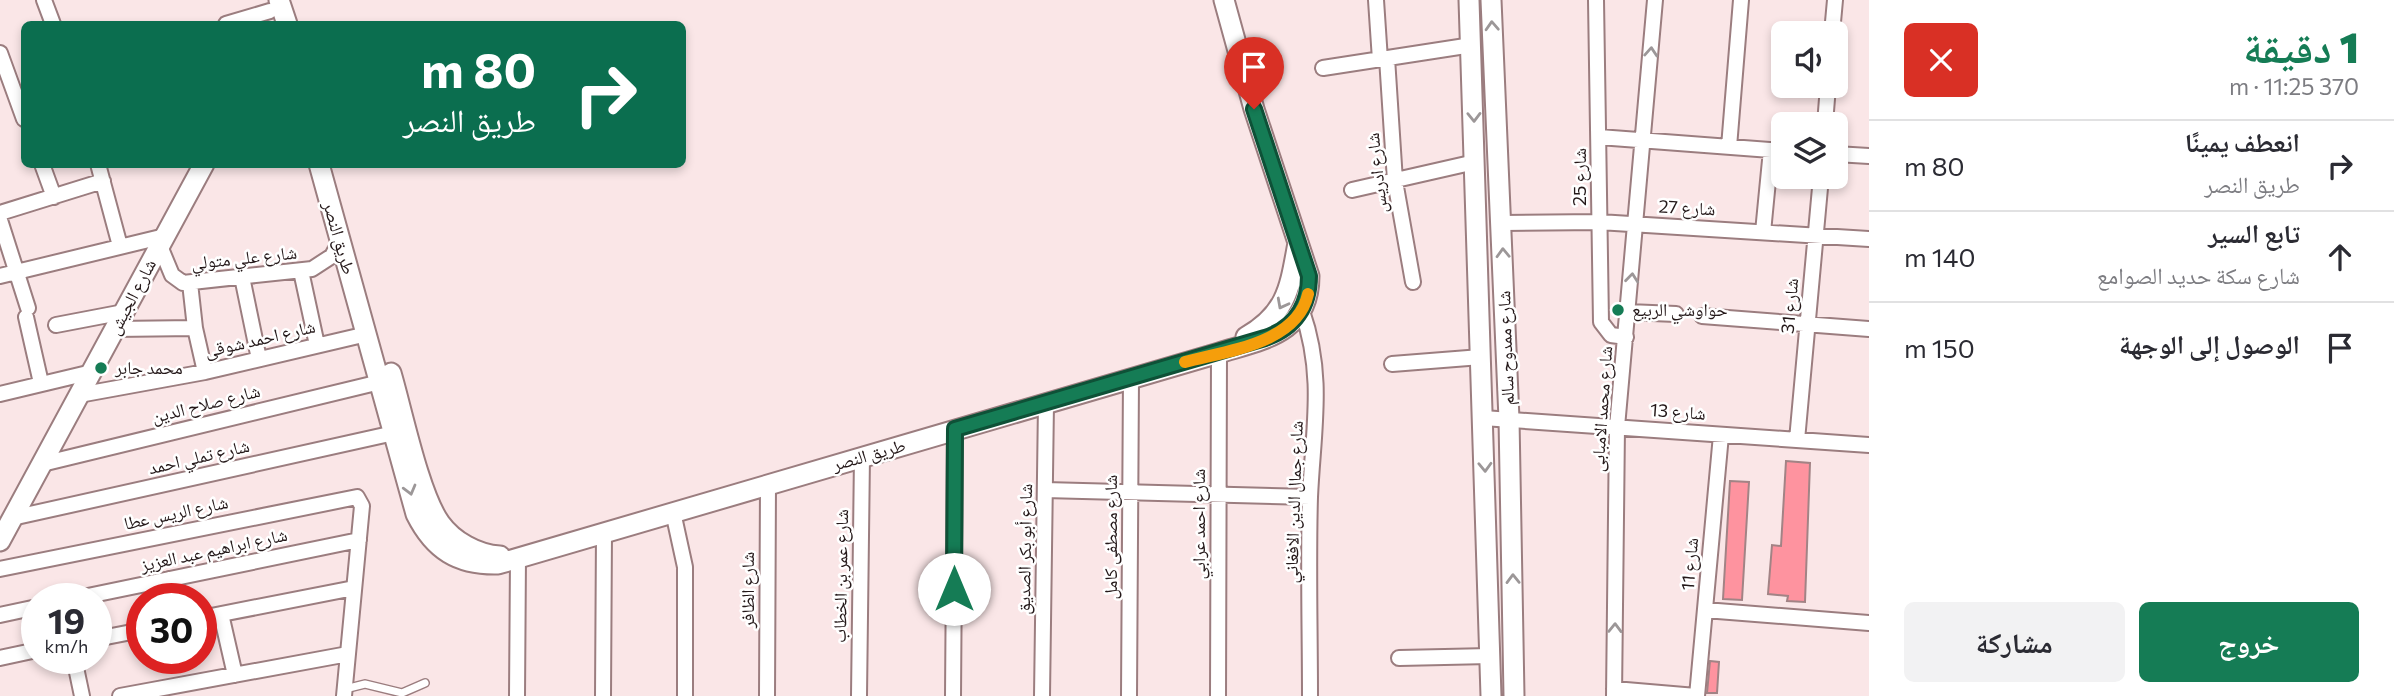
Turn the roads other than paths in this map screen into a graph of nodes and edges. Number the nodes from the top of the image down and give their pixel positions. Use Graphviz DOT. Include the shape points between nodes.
graph roads {
  1 [pos="44,0"];
  2 [pos="1224,0"];
  3 [pos="1376,0"];
  4 [pos="1469,0"];
  5 [pos="1491,0"];
  6 [pos="1596,0"];
  7 [pos="1655,0"];
  8 [pos="1741,0"];
  9 [pos="1835,0"];
  10 [pos="278,15"];
  11 [pos="52,21"];
  12 [pos="243,21"];
  13 [pos="1833,21"];
  14 [pos="1472,45"];
  15 [pos="0,53"];
  16 [pos="1384,59"];
  17 [pos="1323,68"];
  18 [pos="21,111"];
  19 [pos="1599,137"];
  20 [pos="1645,141"];
  21 [pos="1728,147"];
  22 [pos="1771,150"];
  23 [pos="1848,155"];
  24 [pos="1869,156"];
  25 [pos="1475,162"];
  26 [pos="43,168"];
  27 [pos="99,168"];
  28 [pos="202,168"];
  29 [pos="320,168"];
  30 [pos="330,168"];
  31 [pos="103,181"];
  32 [pos="1395,181"];
  33 [pos="1771,185"];
  34 [pos="1820,189"];
  35 [pos="1352,190"];
  36 [pos="54,197"];
  37 [pos="0,213"];
  38 [pos="0,220"];
  39 [pos="1599,222"];
  40 [pos="1502,223"];
  41 [pos="1637,224"];
  42 [pos="1763,232"];
  43 [pos="1816,235"];
  44 [pos="1298,238"];
  45 [pos="1869,239"];
  46 [pos="340,240"];
  47 [pos="163,241"];
  48 [pos="120,246"];
  49 [pos="18,271"];
  50 [pos="301,271"];
  51 [pos="0,276"];
  52 [pos="243,277"];
  53 [pos="1413,282"];
  54 [pos="190,283"];
  55 [pos="1302,311"];
  56 [pos="1628,312"];
  57 [pos="1676,314"];
  58 [pos="1702,316"];
  59 [pos="119,321"];
  60 [pos="56,324"];
  61 [pos="1808,324"];
  62 [pos="195,328"];
  63 [pos="1869,329"];
  64 [pos="366,334"];
  65 [pos="1626,337"];
  66 [pos="317,345"];
  67 [pos="1219,352"];
  68 [pos="1481,357"];
  69 [pos="259,359"];
  70 [pos="1392,364"];
  71 [pos="92,372"];
  72 [pos="205,372"];
  73 [pos="1131,378"];
  74 [pos="380,382"];
  75 [pos="41,383"];
  76 [pos="0,394"];
  77 [pos="79,395"];
  78 [pos="1046,403"];
  79 [pos="1483,418"];
  80 [pos="1509,419"];
  81 [pos="1617,427"];
  82 [pos="955,429"];
  83 [pos="394,433"];
  84 [pos="1721,435"];
  85 [pos="1797,440"];
  86 [pos="1869,445"];
  87 [pos="862,456"];
  88 [pos="42,464"];
  89 [pos="768,484"];
  90 [pos="1045,490"];
  91 [pos="1130,492"];
  92 [pos="1219,495"];
  93 [pos="1310,497"];
  94 [pos="673,512"];
  95 [pos="4,531"];
  96 [pos="604,531"];
  97 [pos="359,540"];
  98 [pos="518,557"];
  99 [pos="0,569"];
  100 [pos="169,579"];
  101 [pos="170,583"];
  102 [pos="354,588"];
  103 [pos="112,591"];
  104 [pos="21,610"];
  105 [pos="1705,610"];
  106 [pos="220,614"];
  107 [pos="0,615"];
  108 [pos="217,615"];
  109 [pos="1869,623"];
  110 [pos="1489,630"];
  111 [pos="1514,630"];
  112 [pos="21,653"];
  113 [pos="348,654"];
  114 [pos="1490,656"];
  115 [pos="0,658"];
  116 [pos="1399,658"];
  117 [pos="77,674"];
  118 [pos="234,675"];
  119 [pos="425,683"];
  120 [pos="344,693"];
  121 [pos="1614,693"];
  122 [pos="82,696"];
  123 [pos="120,696"];
  124 [pos="517,696"];
  125 [pos="603,696"];
  126 [pos="685,696"];
  127 [pos="767,696"];
  128 [pos="859,696"];
  129 [pos="953,696"];
  130 [pos="1042,696"];
  131 [pos="1129,696"];
  132 [pos="1218,696"];
  133 [pos="1310,696"];
  134 [pos="1491,696"];
  135 [pos="1514,696"];
  136 [pos="1696,696"];
  1 -- 11 [label="street"];
  2 -- 44 [label="street" via="1254,109"];
  3 -- 16 [label="street, شارع ادريس"];
  4 -- 14 [label="street, شارع ممدوح سالم"];
  40 -- 5 [label="street, شارع ممدوح سالم, one-way"];
  6 -- 19 [label="street, شارع 25"];
  20 -- 7 [label="street, شارع محمد الامبابى, one-way"];
  8 -- 21 [label="street"];
  9 -- 13 [label="street"];
  10 -- 12 [label="street"];
  14 -- 16 [label="street"];
  14 -- 25 [label="street, شارع ممدوح سالم, one-way"];
  15 -- 18 [label="street"];
  16 -- 17 [label="street"];
  16 -- 32 [label="street, شارع ادريس"];
  19 -- 20 [label="street"];
  19 -- 39 [label="street, شارع 25"];
  20 -- 21 [label="street"];
  20 -- 41 [label="street, شارع محمد الامبابى"];
  21 -- 22 [label="street"];
  23 -- 24 [label="street"];
  25 -- 32 [label="street"];
  25 -- 68 [label="street, شارع ممدوح سالم"];
  26 -- 36 [label="street"];
  27 -- 31 [label="street"];
  28 -- 47 [label="street, شارع الجيش"];
  29 -- 46 [label="street, طريق النصر"];
  30 -- 98 [label="street, طريق النصر" via="427,495 440,522 461,543 488,555"];
  31 -- 36 [label="street"];
  31 -- 48 [label="street"];
  32 -- 35 [label="street"];
  32 -- 53 [label="street, شارع ادريس"];
  33 -- 42 [label="street"];
  34 -- 43 [label="street, شارع 31"];
  36 -- 37 [label="street"];
  38 -- 49 [label="street"];
  39 -- 40 [label="street, شارع 27"];
  39 -- 41 [label="street, شارع 27"];
  39 -- 65 [label="street, شارع 25" via="1601,322 1611,335"];
  80 -- 40 [label="street, شارع ممدوح سالم, one-way"];
  41 -- 42 [label="street, شارع 27"];
  56 -- 41 [label="street, شارع محمد الامبابى, one-way"];
  42 -- 43 [label="street, شارع 27"];
  43 -- 45 [label="street, شارع 27"];
  43 -- 61 [label="street, شارع 31"];
  44 -- 55 [label="street" via="1309,276"];
  44 -- 67 [label="street, one-way" via="1286,298 1276,316"];
  46 -- 50 [label="street, شارع علي متولي" via="323,264"];
  46 -- 64 [label="street, طريق النصر"];
  47 -- 48 [label="street"];
  47 -- 54 [label="street, شارع علي متولي" via="176,280"];
  47 -- 59 [label="street, شارع الجيش"];
  48 -- 49 [label="street"];
  49 -- 51 [label="street"];
  49 -- 75 [label="street"];
  50 -- 52 [label="street, شارع علي متولي"];
  50 -- 66 [label="street"];
  52 -- 54 [label="street, شارع علي متولي"];
  52 -- 69 [label="street"];
  54 -- 62 [label="street"];
  55 -- 67 [label="street" via="1276,334"];
  55 -- 93 [label="street, شارع جمال الدين الافغاني" via="1317,379"];
  56 -- 57 [label="street"];
  56 -- 65 [label="street, شارع محمد الامبابى"];
  58 -- 61 [label="street"];
  59 -- 60 [label="street"];
  59 -- 62 [label="street"];
  59 -- 71 [label="street, شارع الجيش"];
  61 -- 63 [label="street"];
  61 -- 85 [label="street, شارع 31"];
  62 -- 72 [label="street"];
  64 -- 66 [label="street, شارع احمد شوقى"];
  64 -- 74 [label="street, طريق النصر"];
  65 -- 81 [label="street, شارع محمد الامبابى"];
  66 -- 69 [label="street, شارع احمد شوقى"];
  67 -- 73 [label="street, طريق النصر"];
  67 -- 92 [label="street, شارع احمد عرابي"];
  68 -- 70 [label="street"];
  68 -- 79 [label="street, شارع ممدوح سالم"];
  69 -- 72 [label="street, شارع احمد شوقى"];
  71 -- 75 [label="street"];
  71 -- 77 [label="street, شارع الجيش"];
  72 -- 77 [label="street, شارع احمد شوقى"];
  73 -- 78 [label="street, طريق النصر"];
  73 -- 91 [label="street, شارع مصطفى كامل"];
  74 -- 83 [label="street, طريق النصر"];
  74 -- 88 [label="street, شارع صلاح الدين"];
  75 -- 76 [label="street"];
  77 -- 88 [label="street, شارع الجيش"];
  78 -- 82 [label="street, طريق النصر"];
  78 -- 90 [label="street, شارع أبو بكر الصديق"];
  79 -- 80 [label="street, شارع 13"];
  79 -- 110 [label="street, شارع ممدوح سالم, one-way"];
  80 -- 81 [label="street, شارع 13"];
  111 -- 80 [label="street, شارع ممدوح سالم, one-way"];
  81 -- 84 [label="street, شارع 13"];
  121 -- 81 [label="street, شارع محمد الامبابى, one-way"];
  82 -- 87 [label="street, طريق النصر"];
  82 -- 129 [label="street"];
  83 -- 95 [label="street, شارع تملي احمد"];
  83 -- 98 [label="street, طريق النصر, one-way" via="416,514 439,548 478,564"];
  84 -- 85 [label="street, شارع 13"];
  84 -- 105 [label="street, شارع 11"];
  85 -- 86 [label="street, شارع 13"];
  87 -- 89 [label="street, طريق النصر"];
  87 -- 128 [label="street, شارع عمر بن الخطاب"];
  88 -- 95 [label="street, شارع الجيش"];
  89 -- 94 [label="street, طريق النصر"];
  89 -- 127 [label="street, شارع الظافر"];
  90 -- 91 [label="street"];
  90 -- 130 [label="street, شارع أبو بكر الصديق"];
  91 -- 92 [label="street"];
  91 -- 131 [label="street, شارع مصطفى كامل"];
  92 -- 93 [label="street"];
  92 -- 132 [label="street, شارع احمد عرابي"];
  93 -- 133 [label="street, شارع جمال الدين الافغاني"];
  94 -- 96 [label="street, طريق النصر"];
  94 -- 126 [label="street" via="685,567"];
  96 -- 98 [label="street, طريق النصر"];
  96 -- 125 [label="street"];
  97 -- 99 [label="street, شارع الريس عطا" via="360,498 352,497"];
  97 -- 100 [label="street, شارع ابراهيم عبد العزيز"];
  97 -- 102 [label="street"];
  98 -- 124 [label="street"];
  100 -- 101 [label="street"];
  100 -- 103 [label="street, شارع ابراهيم عبد العزيز"];
  102 -- 106 [label="street"];
  102 -- 113 [label="street"];
  104 -- 107 [label="street"];
  105 -- 109 [label="street"];
  105 -- 136 [label="street, شارع 11"];
  106 -- 108 [label="street"];
  106 -- 118 [label="street"];
  110 -- 111 [label="street"];
  110 -- 114 [label="street, شارع ممدوح سالم"];
  111 -- 135 [label="street, شارع ممدوح سالم"];
  112 -- 115 [label="street"];
  113 -- 118 [label="street"];
  113 -- 120 [label="street"];
  114 -- 116 [label="street"];
  114 -- 134 [label="street, شارع ممدوح سالم"];
  117 -- 122 [label="street"];
  118 -- 123 [label="street"];
  119 -- 120 [label="lane" via="402,693 365,684"];
  121 -- 136 [label="street"];
}
